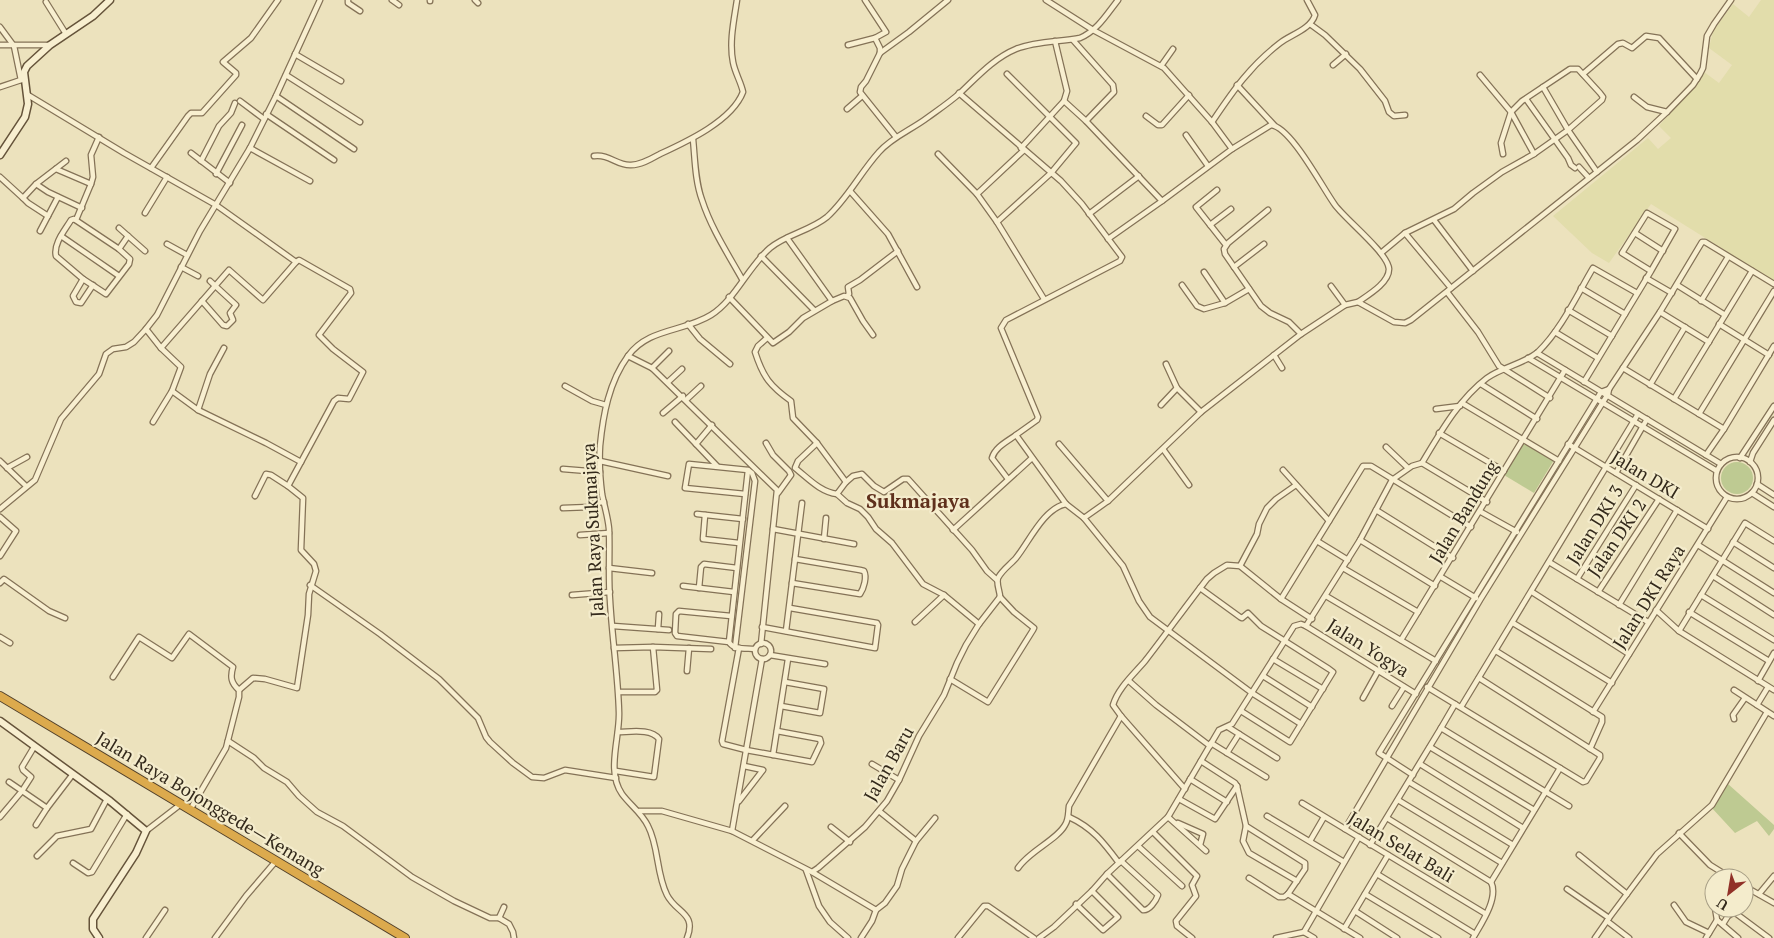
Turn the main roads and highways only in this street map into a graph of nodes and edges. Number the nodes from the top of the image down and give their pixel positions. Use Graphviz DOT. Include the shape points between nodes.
graph roads {
  1 [pos="0,696"];
  2 [pos="405,938"];
  1 -- 2 [label="highway, Jalan Raya Bojonggede—Kemang"];
}
